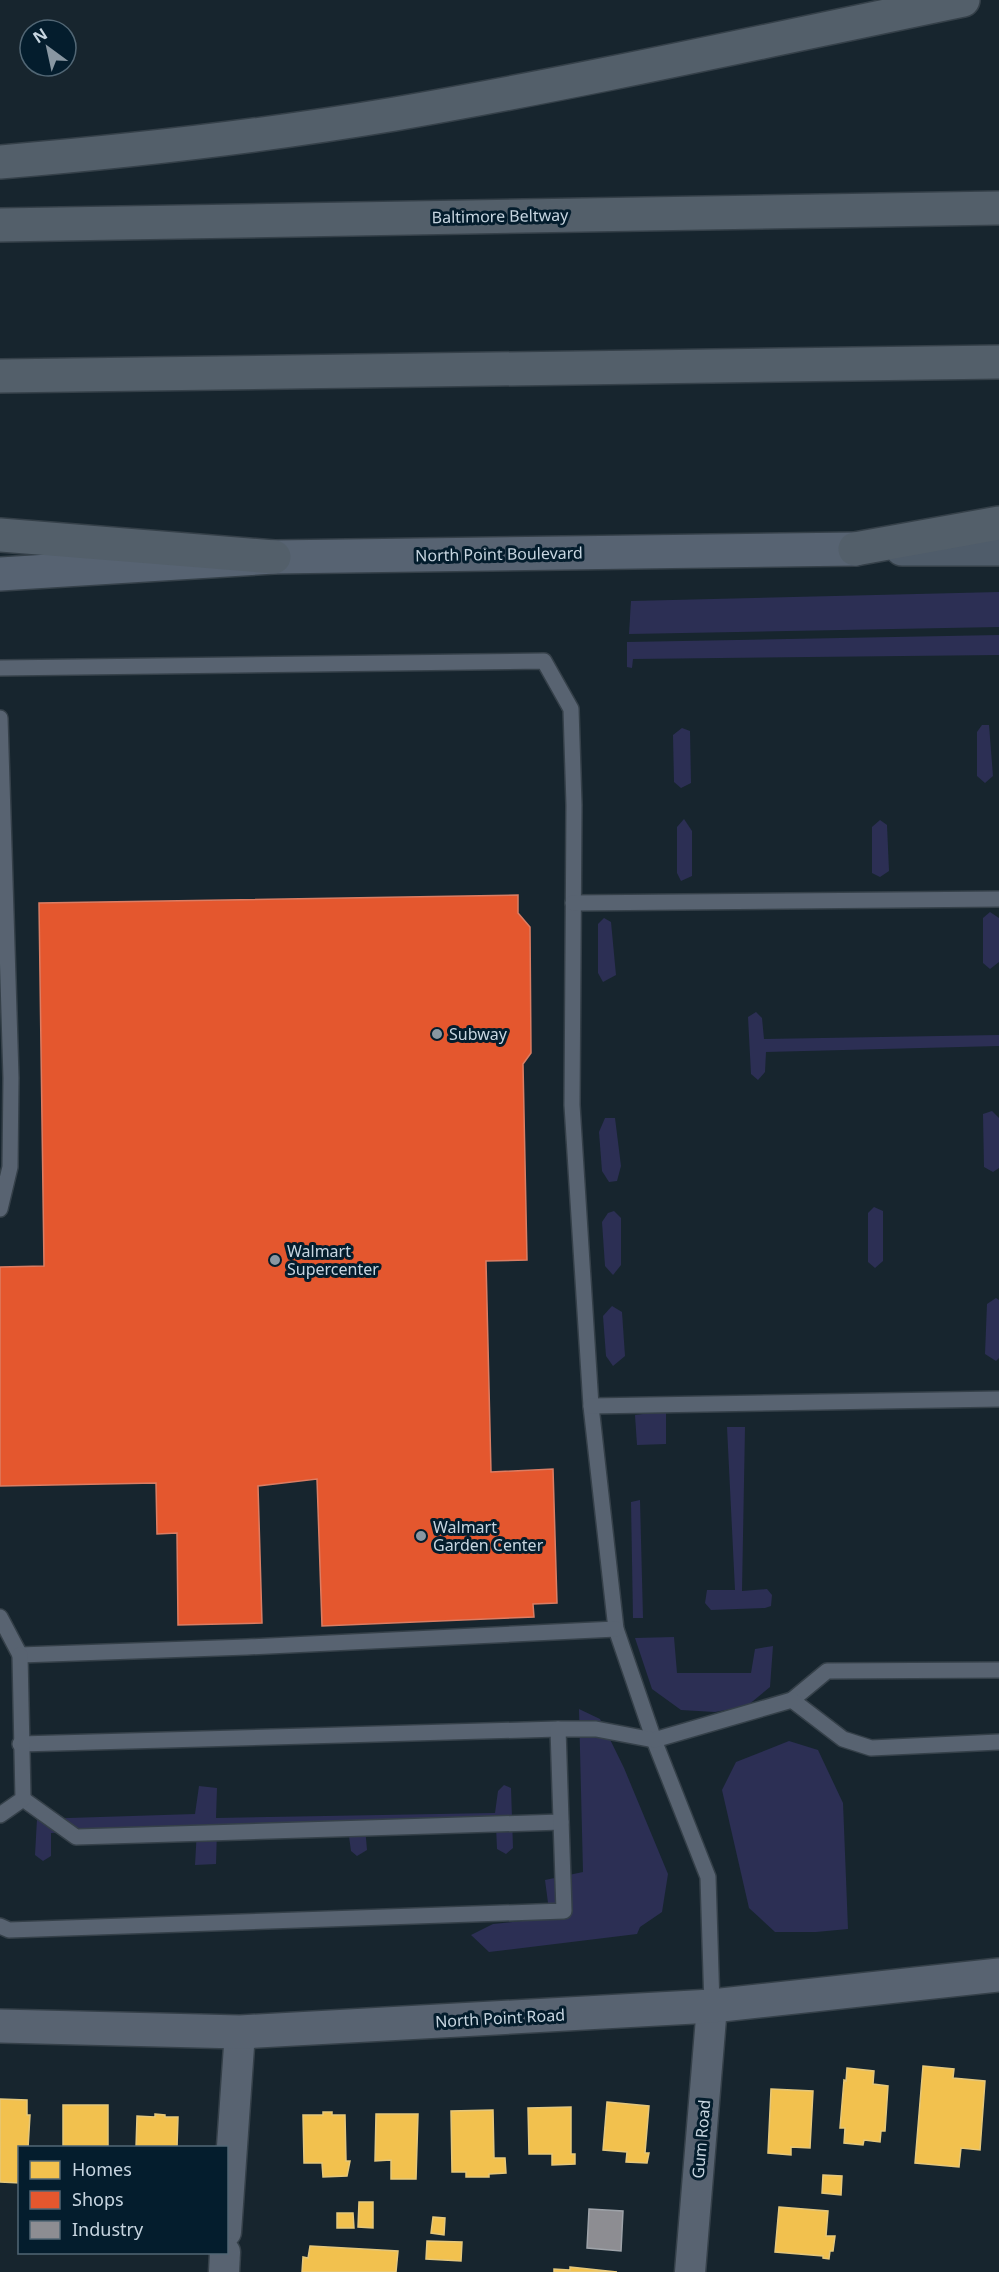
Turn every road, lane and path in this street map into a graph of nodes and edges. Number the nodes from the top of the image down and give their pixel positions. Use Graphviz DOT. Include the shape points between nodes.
graph roads {
  1 [pos="963,0"];
  2 [pos="0,162"];
  3 [pos="999,208"];
  4 [pos="0,225"];
  5 [pos="999,362"];
  6 [pos="0,376"];
  7 [pos="999,523"];
  8 [pos="0,536"];
  9 [pos="855,549"];
  10 [pos="999,549"];
  11 [pos="274,557"];
  12 [pos="0,574"];
  13 [pos="0,668"];
  14 [pos="0,718"];
  15 [pos="999,899"];
  16 [pos="573,903"];
  17 [pos="0,1209"];
  18 [pos="999,1399"];
  19 [pos="591,1406"];
  20 [pos="0,1617"];
  21 [pos="616,1629"];
  22 [pos="20,1655"];
  23 [pos="999,1670"];
  24 [pos="792,1700"];
  25 [pos="558,1729"];
  26 [pos="654,1740"];
  27 [pos="999,1742"];
  28 [pos="20,1744"];
  29 [pos="23,1799"];
  30 [pos="0,1815"];
  31 [pos="561,1822"];
  32 [pos="0,1926"];
  33 [pos="999,1975"];
  34 [pos="712,2006"];
  35 [pos="0,2026"];
  36 [pos="240,2032"];
  37 [pos="228,2203"];
  38 [pos="225,2254"];
  39 [pos="224,2272"];
  40 [pos="690,2272"];
  1 -- 2 [label="highway" via="394,114 134,151"];
  3 -- 4 [label="highway, Baltimore Beltway"];
  5 -- 6 [label="highway"];
  7 -- 9 [label="highway"];
  8 -- 11 [label="highway"];
  9 -- 10 [label="main road, North Point Boulevard"];
  9 -- 11 [label="main road, North Point Boulevard"];
  11 -- 12 [label="main road, North Point Boulevard"];
  13 -- 16 [label="lane" via="544,661 571,709"];
  14 -- 17 [label="lane" via="10,1078 10,1167"];
  15 -- 16 [label="lane"];
  16 -- 19 [label="lane" via="572,1105"];
  18 -- 19 [label="lane"];
  19 -- 21 [label="lane"];
  20 -- 22 [label="lane"];
  21 -- 22 [label="lane"];
  21 -- 26 [label="lane"];
  22 -- 28 [label="lane"];
  23 -- 24 [label="lane" via="826,1671"];
  24 -- 26 [label="lane"];
  24 -- 27 [label="lane" via="843,1738 871,1748"];
  25 -- 26 [label="lane" via="596,1729"];
  25 -- 28 [label="lane"];
  25 -- 31 [label="lane"];
  26 -- 34 [label="lane" via="708,1877"];
  28 -- 29 [label="lane"];
  29 -- 30 [label="lane"];
  29 -- 31 [label="lane" via="76,1837"];
  31 -- 32 [label="lane" via="564,1911 9,1930"];
  33 -- 34 [label="street, North Point Road"];
  34 -- 36 [label="street, North Point Road"];
  34 -- 40 [label="street, Gum Road"];
  35 -- 36 [label="street, North Point Road"];
  36 -- 37 [label="street"];
  38 -- 39 [label="street"];
}
